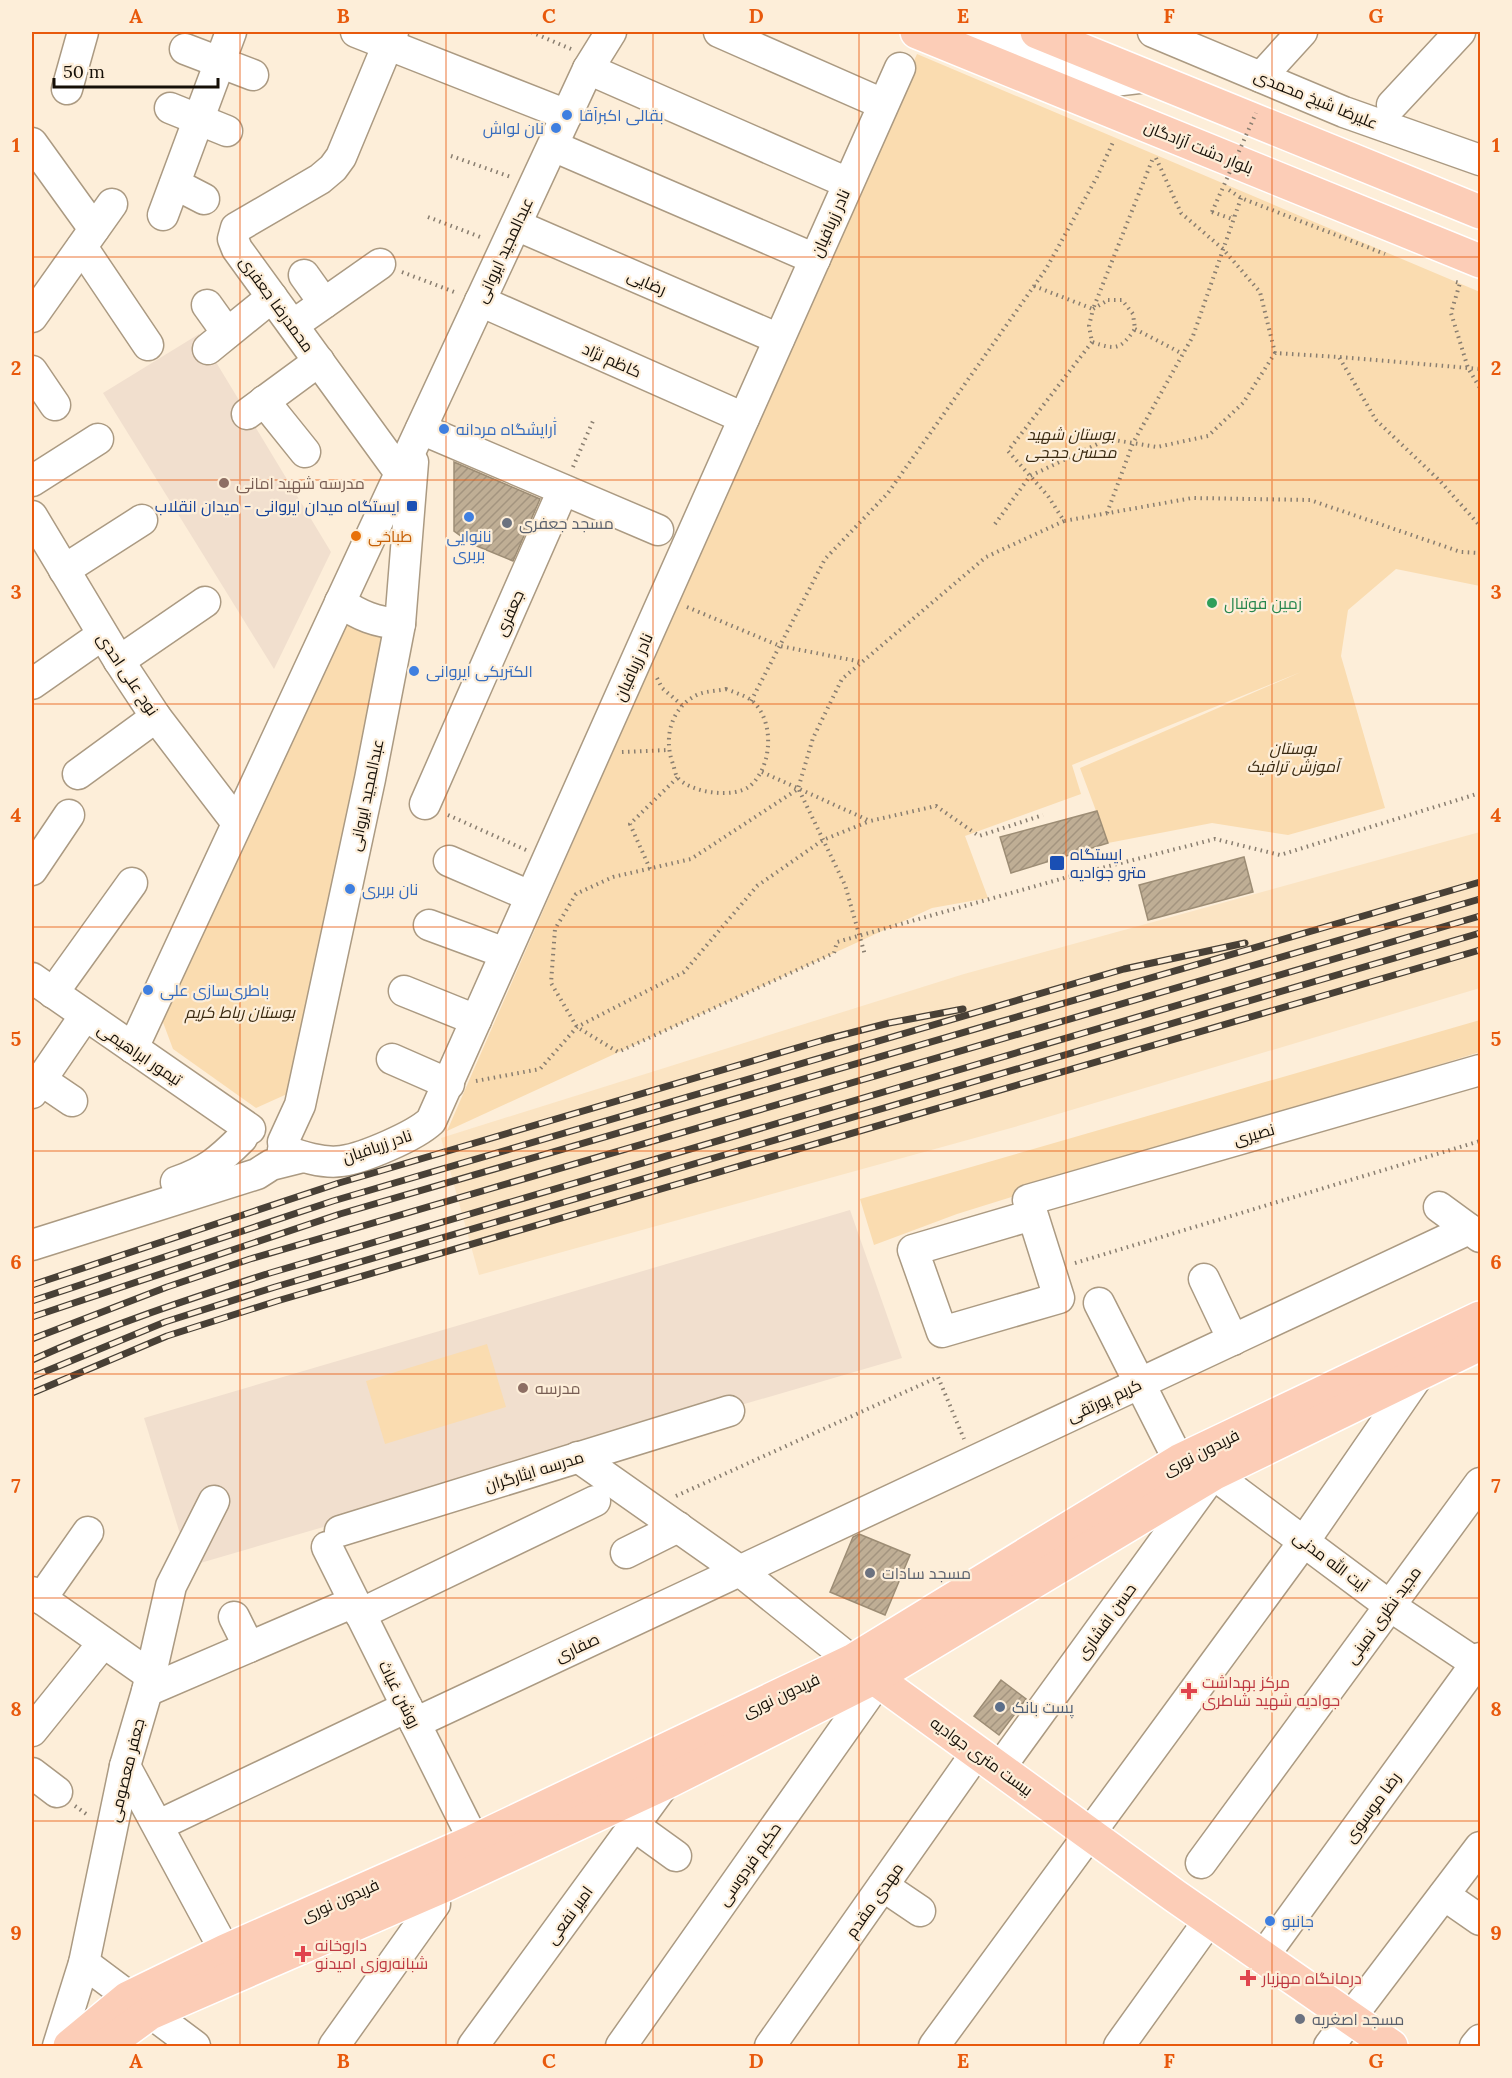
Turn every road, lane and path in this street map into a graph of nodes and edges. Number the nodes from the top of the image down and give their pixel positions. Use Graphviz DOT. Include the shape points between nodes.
graph roads {
  1 [pos="83,32"];
  2 [pos="231,32"];
  3 [pos="356,32"];
  4 [pos="531,32"];
  5 [pos="611,32"];
  6 [pos="719,32"];
  7 [pos="917,32"];
  8 [pos="977,32"];
  9 [pos="1037,32"];
  10 [pos="1063,32"];
  11 [pos="1153,32"];
  12 [pos="1302,32"];
  13 [pos="1460,32"];
  14 [pos="390,38"];
  15 [pos="185,49"];
  16 [pos="591,53"];
  17 [pos="220,63"];
  18 [pos="900,68"];
  19 [pos="1141,74"];
  20 [pos="253,75"];
  21 [pos="1261,77"];
  22 [pos="67,89"];
  23 [pos="883,104"];
  24 [pos="1392,105"];
  25 [pos="170,108"];
  26 [pos="1256,113"];
  27 [pos="567,115"];
  28 [pos="1124,117"];
  29 [pos="199,119"];
  30 [pos="227,131"];
  31 [pos="553,146"];
  32 [pos="33,148"];
  33 [pos="1155,155"];
  34 [pos="452,156"];
  35 [pos="1165,159"];
  36 [pos="1480,160"];
  37 [pos="1216,180"];
  38 [pos="848,183"];
  39 [pos="175,184"];
  40 [pos="534,186"];
  41 [pos="1241,198"];
  42 [pos="204,199"];
  43 [pos="112,204"];
  44 [pos="1480,212"];
  45 [pos="164,215"];
  46 [pos="428,217"];
  47 [pos="1232,219"];
  48 [pos="511,236"];
  49 [pos="88,238"];
  50 [pos="1223,249"];
  51 [pos="1394,258"];
  52 [pos="814,259"];
  53 [pos="1480,261"];
  54 [pos="391,268"];
  55 [pos="304,275"];
  56 [pos="1449,279"];
  57 [pos="1034,286"];
  58 [pos="272,297"];
  59 [pos="480,302"];
  60 [pos="324,303"];
  61 [pos="207,305"];
  62 [pos="1093,309"];
  63 [pos="32,316"];
  64 [pos="293,325"];
  65 [pos="1135,329"];
  66 [pos="779,339"];
  67 [pos="1092,342"];
  68 [pos="148,345"];
  69 [pos="1275,353"];
  70 [pos="1183,354"];
  71 [pos="1339,357"];
  72 [pos="319,362"];
  73 [pos="1468,368"];
  74 [pos="1480,369"];
  75 [pos="32,371"];
  76 [pos="1480,388"];
  77 [pos="55,405"];
  78 [pos="744,418"];
  79 [pos="593,421"];
  80 [pos="418,435"];
  81 [pos="98,439"];
  82 [pos="1132,443"];
  83 [pos="305,452"];
  84 [pos="400,474"];
  85 [pos="1030,476"];
  86 [pos="32,481"];
  87 [pos="563,490"];
  88 [pos="1106,513"];
  89 [pos="32,516"];
  90 [pos="142,520"];
  91 [pos="1064,521"];
  92 [pos="995,524"];
  93 [pos="1480,526"];
  94 [pos="658,530"];
  95 [pos="1480,553"];
  96 [pos="50,563"];
  97 [pos="664,597"];
  98 [pos="205,602"];
  99 [pos="340,602"];
  100 [pos="400,624"];
  101 [pos="102,635"];
  102 [pos="780,646"];
  103 [pos="642,649"];
  104 [pos="119,661"];
  105 [pos="863,662"];
  106 [pos="32,684"];
  107 [pos="751,700"];
  108 [pos="682,706"];
  109 [pos="156,717"];
  110 [pos="668,750"];
  111 [pos="594,753"];
  112 [pos="762,772"];
  113 [pos="78,774"];
  114 [pos="678,777"];
  115 [pos="798,789"];
  116 [pos="1480,793"];
  117 [pos="425,804"];
  118 [pos="69,815"];
  119 [pos="1043,815"];
  120 [pos="870,821"];
  121 [pos="237,823"];
  122 [pos="823,840"];
  123 [pos="546,859"];
  124 [pos="449,861"];
  125 [pos="650,868"];
  126 [pos="32,870"];
  127 [pos="132,883"];
  128 [pos="530,896"];
  129 [pos="429,925"];
  130 [pos="505,953"];
  131 [pos="865,956"];
  132 [pos="42,986"];
  133 [pos="404,991"];
  134 [pos="84,1017"];
  135 [pos="476,1020"];
  136 [pos="577,1027"];
  137 [pos="133,1048"];
  138 [pos="392,1059"];
  139 [pos="1480,1070"];
  140 [pos="449,1084"];
  141 [pos="36,1086"];
  142 [pos="72,1101"];
  143 [pos="246,1133"];
  144 [pos="1480,1141"];
  145 [pos="285,1154"];
  146 [pos="1030,1207"];
  147 [pos="1439,1207"];
  148 [pos="32,1231"];
  149 [pos="1475,1233"];
  150 [pos="32,1245"];
  151 [pos="1051,1270"];
  152 [pos="1204,1280"];
  153 [pos="1099,1303"];
  154 [pos="1480,1318"];
  155 [pos="1233,1340"];
  156 [pos="1480,1344"];
  157 [pos="1420,1373"];
  158 [pos="1140,1383"];
  159 [pos="729,1411"];
  160 [pos="578,1457"];
  161 [pos="974,1461"];
  162 [pos="1179,1461"];
  163 [pos="1213,1474"];
  164 [pos="1480,1483"];
  165 [pos="214,1501"];
  166 [pos="595,1501"];
  167 [pos="651,1508"];
  168 [pos="678,1527"];
  169 [pos="88,1532"];
  170 [pos="333,1539"];
  171 [pos="1305,1540"];
  172 [pos="626,1553"];
  173 [pos="740,1571"];
  174 [pos="36,1596"];
  175 [pos="1390,1606"];
  176 [pos="357,1608"];
  177 [pos="234,1617"];
  178 [pos="103,1643"];
  179 [pos="249,1647"];
  180 [pos="1479,1662"];
  181 [pos="868,1674"];
  182 [pos="148,1683"];
  183 [pos="411,1715"];
  184 [pos="32,1731"];
  185 [pos="988,1761"];
  186 [pos="125,1766"];
  187 [pos="32,1773"];
  188 [pos="665,1783"];
  189 [pos="57,1792"];
  190 [pos="159,1825"];
  191 [pos="633,1825"];
  192 [pos="111,1833"];
  193 [pos="1090,1833"];
  194 [pos="1480,1846"];
  195 [pos="480,1854"];
  196 [pos="676,1856"];
  197 [pos="1201,1863"];
  198 [pos="883,1886"];
  199 [pos="1444,1895"];
  200 [pos="435,1904"];
  201 [pos="920,1911"];
  202 [pos="1210,1919"];
  203 [pos="1480,1920"];
  204 [pos="1263,1957"];
  205 [pos="84,1963"];
  206 [pos="231,1963"];
  207 [pos="139,2006"];
  208 [pos="1351,2017"];
  209 [pos="1480,2040"];
  210 [pos="1127,2044"];
  211 [pos="58,2046"];
  212 [pos="70,2046"];
  213 [pos="105,2046"];
  214 [pos="195,2046"];
  215 [pos="334,2046"];
  216 [pos="473,2046"];
  217 [pos="621,2046"];
  218 [pos="770,2046"];
  219 [pos="934,2046"];
  220 [pos="1329,2046"];
  221 [pos="1391,2046"];
  222 [pos="1475,2046"];
  1 -- 22 [label="street"];
  2 -- 17 [label="street"];
  3 -- 14 [label="street"];
  4 -- 16 [label="path"];
  5 -- 16 [label="street, عبدالمجید ایروانی"];
  6 -- 23 [label="street"];
  7 -- 28 [label="main road, بلوار دشت آزادگان"];
  8 -- 19 [label="street" via="1097,83"];
  9 -- 19 [label="main road"];
  10 -- 19 [label="street"];
  11 -- 21 [label="street, علیرضا شیخ محمدی"];
  12 -- 21 [label="street"];
  13 -- 24 [label="street"];
  14 -- 27 [label="street"];
  14 -- 58 [label="street, محمدرضا جعفری" via="333,168 236,228 233,239 237,249"];
  15 -- 17 [label="street"];
  16 -- 27 [label="street, عبدالمجید ایروانی"];
  16 -- 38 [label="street"];
  17 -- 20 [label="street"];
  17 -- 29 [label="street"];
  18 -- 23 [label="street, نادر زربافیان"];
  19 -- 44 [label="main road"];
  21 -- 36 [label="street, علیرضا شیخ محمدی" via="1344,112"];
  23 -- 38 [label="street, نادر زربافیان"];
  25 -- 29 [label="street"];
  26 -- 47 [label="path, bridge" via="1212,212"];
  27 -- 31 [label="street, عبدالمجید ایروانی"];
  28 -- 53 [label="main road, بلوار دشت آزادگان"];
  28 -- 57 [label="path" via="1097,177"];
  29 -- 30 [label="street"];
  29 -- 39 [label="street"];
  31 -- 40 [label="street, عبدالمجید ایروانی"];
  31 -- 52 [label="street"];
  32 -- 49 [label="street"];
  33 -- 35 [label="path"];
  33 -- 50 [label="path" via="1180,213"];
  33 -- 62 [label="path"];
  34 -- 40 [label="path"];
  37 -- 41 [label="path"];
  38 -- 52 [label="street, نادر زربافیان"];
  39 -- 42 [label="street"];
  39 -- 45 [label="street"];
  40 -- 48 [label="street, عبدالمجید ایروانی"];
  41 -- 50 [label="path"];
  41 -- 51 [label="path"];
  43 -- 49 [label="street"];
  46 -- 48 [label="path"];
  48 -- 59 [label="street, عبدالمجید ایروانی"];
  48 -- 66 [label="street, رضایی"];
  49 -- 63 [label="street"];
  49 -- 68 [label="street"];
  50 -- 69 [label="path" via="1260,292"];
  50 -- 70 [label="path"];
  52 -- 66 [label="street, نادر زربافیان"];
  54 -- 59 [label="path"];
  54 -- 60 [label="street"];
  55 -- 60 [label="street"];
  56 -- 73 [label="path" via="1460,283 1452,313"];
  57 -- 62 [label="path"];
  57 -- 102 [label="path" via="888,493 825,559"];
  58 -- 61 [label="street" via="218,341"];
  58 -- 64 [label="street, محمدرضا جعفری"];
  59 -- 78 [label="street, کاظم نژاد"];
  59 -- 80 [label="street, عبدالمجید ایروانی"];
  60 -- 64 [label="street"];
  62 -- 65 [label="path" via="1108,300 1122,300 1133,314"];
  62 -- 67 [label="path" via="1089,326"];
  64 -- 72 [label="street, محمدرضا جعفری"];
  65 -- 67 [label="path" via="1124,345 1110,348"];
  65 -- 70 [label="path"];
  66 -- 78 [label="street, نادر زربافیان"];
  67 -- 85 [label="path" via="1008,451"];
  69 -- 71 [label="path"];
  69 -- 82 [label="path" via="1243,403 1208,436 1157,447"];
  70 -- 82 [label="path"];
  71 -- 73 [label="path"];
  71 -- 93 [label="path" via="1376,420"];
  72 -- 83 [label="street" via="255,407"];
  72 -- 84 [label="street, محمدرضا جعفری"];
  73 -- 74 [label="path"];
  73 -- 76 [label="path"];
  75 -- 77 [label="street"];
  78 -- 97 [label="street, نادر زربافیان"];
  79 -- 87 [label="path"];
  80 -- 84 [label="street, عبدالمجید ایروانی"];
  80 -- 87 [label="street"];
  80 -- 100 [label="street, عبدالمجید ایروانی"];
  81 -- 86 [label="street"];
  82 -- 85 [label="path" via="1108,439"];
  82 -- 88 [label="path"];
  84 -- 99 [label="street, عبدالمجید ایروانی"];
  85 -- 91 [label="path"];
  85 -- 92 [label="path"];
  87 -- 94 [label="street"];
  87 -- 117 [label="street, جعفری"];
  88 -- 91 [label="path"];
  88 -- 95 [label="path" via="1192,498 1310,500 1461,552"];
  89 -- 96 [label="street, نوح علی احدی"];
  90 -- 96 [label="street"];
  91 -- 105 [label="path" via="986,557"];
  96 -- 101 [label="street, نوح علی احدی"];
  97 -- 102 [label="path"];
  97 -- 103 [label="street, نادر زربافیان"];
  98 -- 104 [label="street"];
  99 -- 100 [label="street" via="358,615"];
  99 -- 121 [label="street, عبدالمجید ایروانی"];
  100 -- 145 [label="street, عبدالمجید ایروانی" via="300,1105"];
  101 -- 104 [label="street, نوح علی احدی"];
  101 -- 106 [label="street"];
  102 -- 105 [label="path"];
  102 -- 107 [label="path"];
  103 -- 108 [label="path" via="662,688"];
  103 -- 111 [label="street, نادر زربافیان"];
  104 -- 109 [label="street, نوح علی احدی"];
  105 -- 115 [label="path" via="842,679 813,738"];
  107 -- 108 [label="path" via="726,689 698,694"];
  107 -- 112 [label="path" via="767,723"];
  108 -- 110 [label="path" via="669,728"];
  109 -- 113 [label="street"];
  109 -- 121 [label="street, نوح علی احدی"];
  110 -- 111 [label="path"];
  110 -- 114 [label="path"];
  111 -- 123 [label="street, نادر زربافیان"];
  112 -- 114 [label="path" via="748,787 729,792 701,792"];
  112 -- 115 [label="path"];
  114 -- 125 [label="path" via="630,824"];
  115 -- 120 [label="path"];
  115 -- 122 [label="path"];
  115 -- 125 [label="path" via="691,859"];
  116 -- 136 [label="path" via="1280,855 1215,839 837,942 834,953 618,1052"];
  117 -- 123 [label="path"];
  118 -- 126 [label="street"];
  119 -- 120 [label="path" via="979,836 936,806"];
  120 -- 122 [label="path"];
  121 -- 137 [label="street, عبدالمجید ایروانی"];
  122 -- 131 [label="path" via="845,885"];
  122 -- 136 [label="path" via="757,886 684,972"];
  123 -- 128 [label="street, نادر زربافیان"];
  124 -- 128 [label="street"];
  125 -- 136 [label="path" via="613,877 576,894 555,929 551,983"];
  127 -- 132 [label="street"];
  128 -- 130 [label="street, نادر زربافیان"];
  129 -- 130 [label="street"];
  130 -- 135 [label="street, نادر زربافیان"];
  132 -- 134 [label="street, تیمور ابراهیمی"];
  133 -- 135 [label="street"];
  134 -- 137 [label="street, تیمور ابراهیمی"];
  134 -- 141 [label="street"];
  135 -- 140 [label="street, نادر زربافیان"];
  136 -- 140 [label="path" via="540,1069"];
  137 -- 143 [label="street, تیمور ابراهیمی"];
  138 -- 140 [label="street"];
  139 -- 146 [label="street, نصیری"];
  140 -- 145 [label="street, نادر زربافیان" via="431,1121 422,1130 394,1143 342,1161"];
  141 -- 142 [label="street"];
  143 -- 145 [label="street" via="257,1126 276,1130"];
  143 -- 148 [label="street" via="202,1173"];
  144 -- 151 [label="path"];
  145 -- 150 [label="street" via="257,1174"];
  146 -- 151 [label="street"];
  146 -- 151 [label="street, نصیری" via="913,1250 942,1332 1059,1298"];
  147 -- 149 [label="street"];
  149 -- 155 [label="street, کریم پورتقی"];
  152 -- 155 [label="street"];
  153 -- 158 [label="street"];
  154 -- 162 [label="main road, فریدون نوری"];
  155 -- 158 [label="street, کریم پورتقی"];
  156 -- 157 [label="main road, فریدون نوری"];
  157 -- 163 [label="main road, فریدون نوری"];
  157 -- 171 [label="street"];
  158 -- 161 [label="street, کریم پورتقی"];
  158 -- 162 [label="street"];
  159 -- 160 [label="street, مدرسه ایثارگران"];
  160 -- 167 [label="street, بیست متری جوادیه"];
  160 -- 170 [label="street, مدرسه ایثارگران"];
  161 -- 167 [label="path" via="938,1377"];
  161 -- 173 [label="street, کریم پورتقی"];
  162 -- 181 [label="main road, فریدون نوری"];
  163 -- 171 [label="street, آیت‌ الله مدنی"];
  163 -- 181 [label="main road, فریدون نوری"];
  163 -- 185 [label="street, حسن افشاری"];
  164 -- 175 [label="street, مجید نظری نمینی"];
  165 -- 182 [label="street, جعفر معصومی" via="171,1586"];
  166 -- 176 [label="street"];
  167 -- 168 [label="street, بیست متری جوادیه"];
  168 -- 172 [label="street"];
  168 -- 173 [label="street, بیست متری جوادیه"];
  169 -- 174 [label="street"];
  170 -- 176 [label="street, روشن غیاث"];
  171 -- 175 [label="street, آیت‌ الله مدنی"];
  171 -- 193 [label="street"];
  173 -- 181 [label="street, بیست متری جوادیه"];
  173 -- 183 [label="street, صفاری"];
  174 -- 178 [label="street"];
  175 -- 180 [label="street, آیت‌ الله مدنی"];
  175 -- 197 [label="street, مجید نظری نمینی"];
  176 -- 179 [label="street"];
  176 -- 183 [label="street, روشن غیاث"];
  177 -- 179 [label="street"];
  178 -- 182 [label="street"];
  178 -- 184 [label="street"];
  179 -- 182 [label="street"];
  180 -- 204 [label="street, رضا موسوی"];
  181 -- 185 [label="main road, بیست متری جوادیه"];
  181 -- 188 [label="main road, فریدون نوری"];
  181 -- 195 [label="main road, فریدون نوری"];
  181 -- 217 [label="street, حکیم فردوسی"];
  182 -- 186 [label="street, جعفر معصومی"];
  183 -- 190 [label="street, صفاری"];
  183 -- 195 [label="street, روشن غیاث"];
  185 -- 193 [label="main road, بیست متری جوادیه"];
  185 -- 198 [label="street, مهدی مقدم"];
  186 -- 190 [label="street"];
  186 -- 192 [label="street, جعفر معصومی"];
  187 -- 189 [label="street"];
  188 -- 191 [label="street, امیر نفعی"];
  188 -- 195 [label="main road, فریدون نوری"];
  189 -- 192 [label="path"];
  190 -- 206 [label="street"];
  191 -- 196 [label="street"];
  191 -- 216 [label="street, امیر نفعی" via="518,1972"];
  192 -- 205 [label="street, جعفر معصومی"];
  193 -- 202 [label="main road, بیست متری جوادیه"];
  193 -- 219 [label="street"];
  194 -- 199 [label="street"];
  195 -- 206 [label="main road, فریدون نوری"];
  198 -- 201 [label="street"];
  198 -- 218 [label="street, مهدی مقدم"];
  199 -- 203 [label="street"];
  199 -- 208 [label="street"];
  200 -- 215 [label="street"];
  202 -- 204 [label="main road, بیست متری جوادیه"];
  202 -- 210 [label="street"];
  204 -- 208 [label="main road, بیست متری جوادیه"];
  205 -- 207 [label="street"];
  205 -- 211 [label="street, جعفر معصومی"];
  206 -- 207 [label="main road, فریدون نوری"];
  207 -- 212 [label="main road, فریدون نوری"];
  207 -- 213 [label="main road, فریدون نوری"];
  207 -- 214 [label="street"];
  208 -- 220 [label="street"];
  208 -- 221 [label="main road, بیست متری جوادیه"];
  209 -- 222 [label="street"];
}
